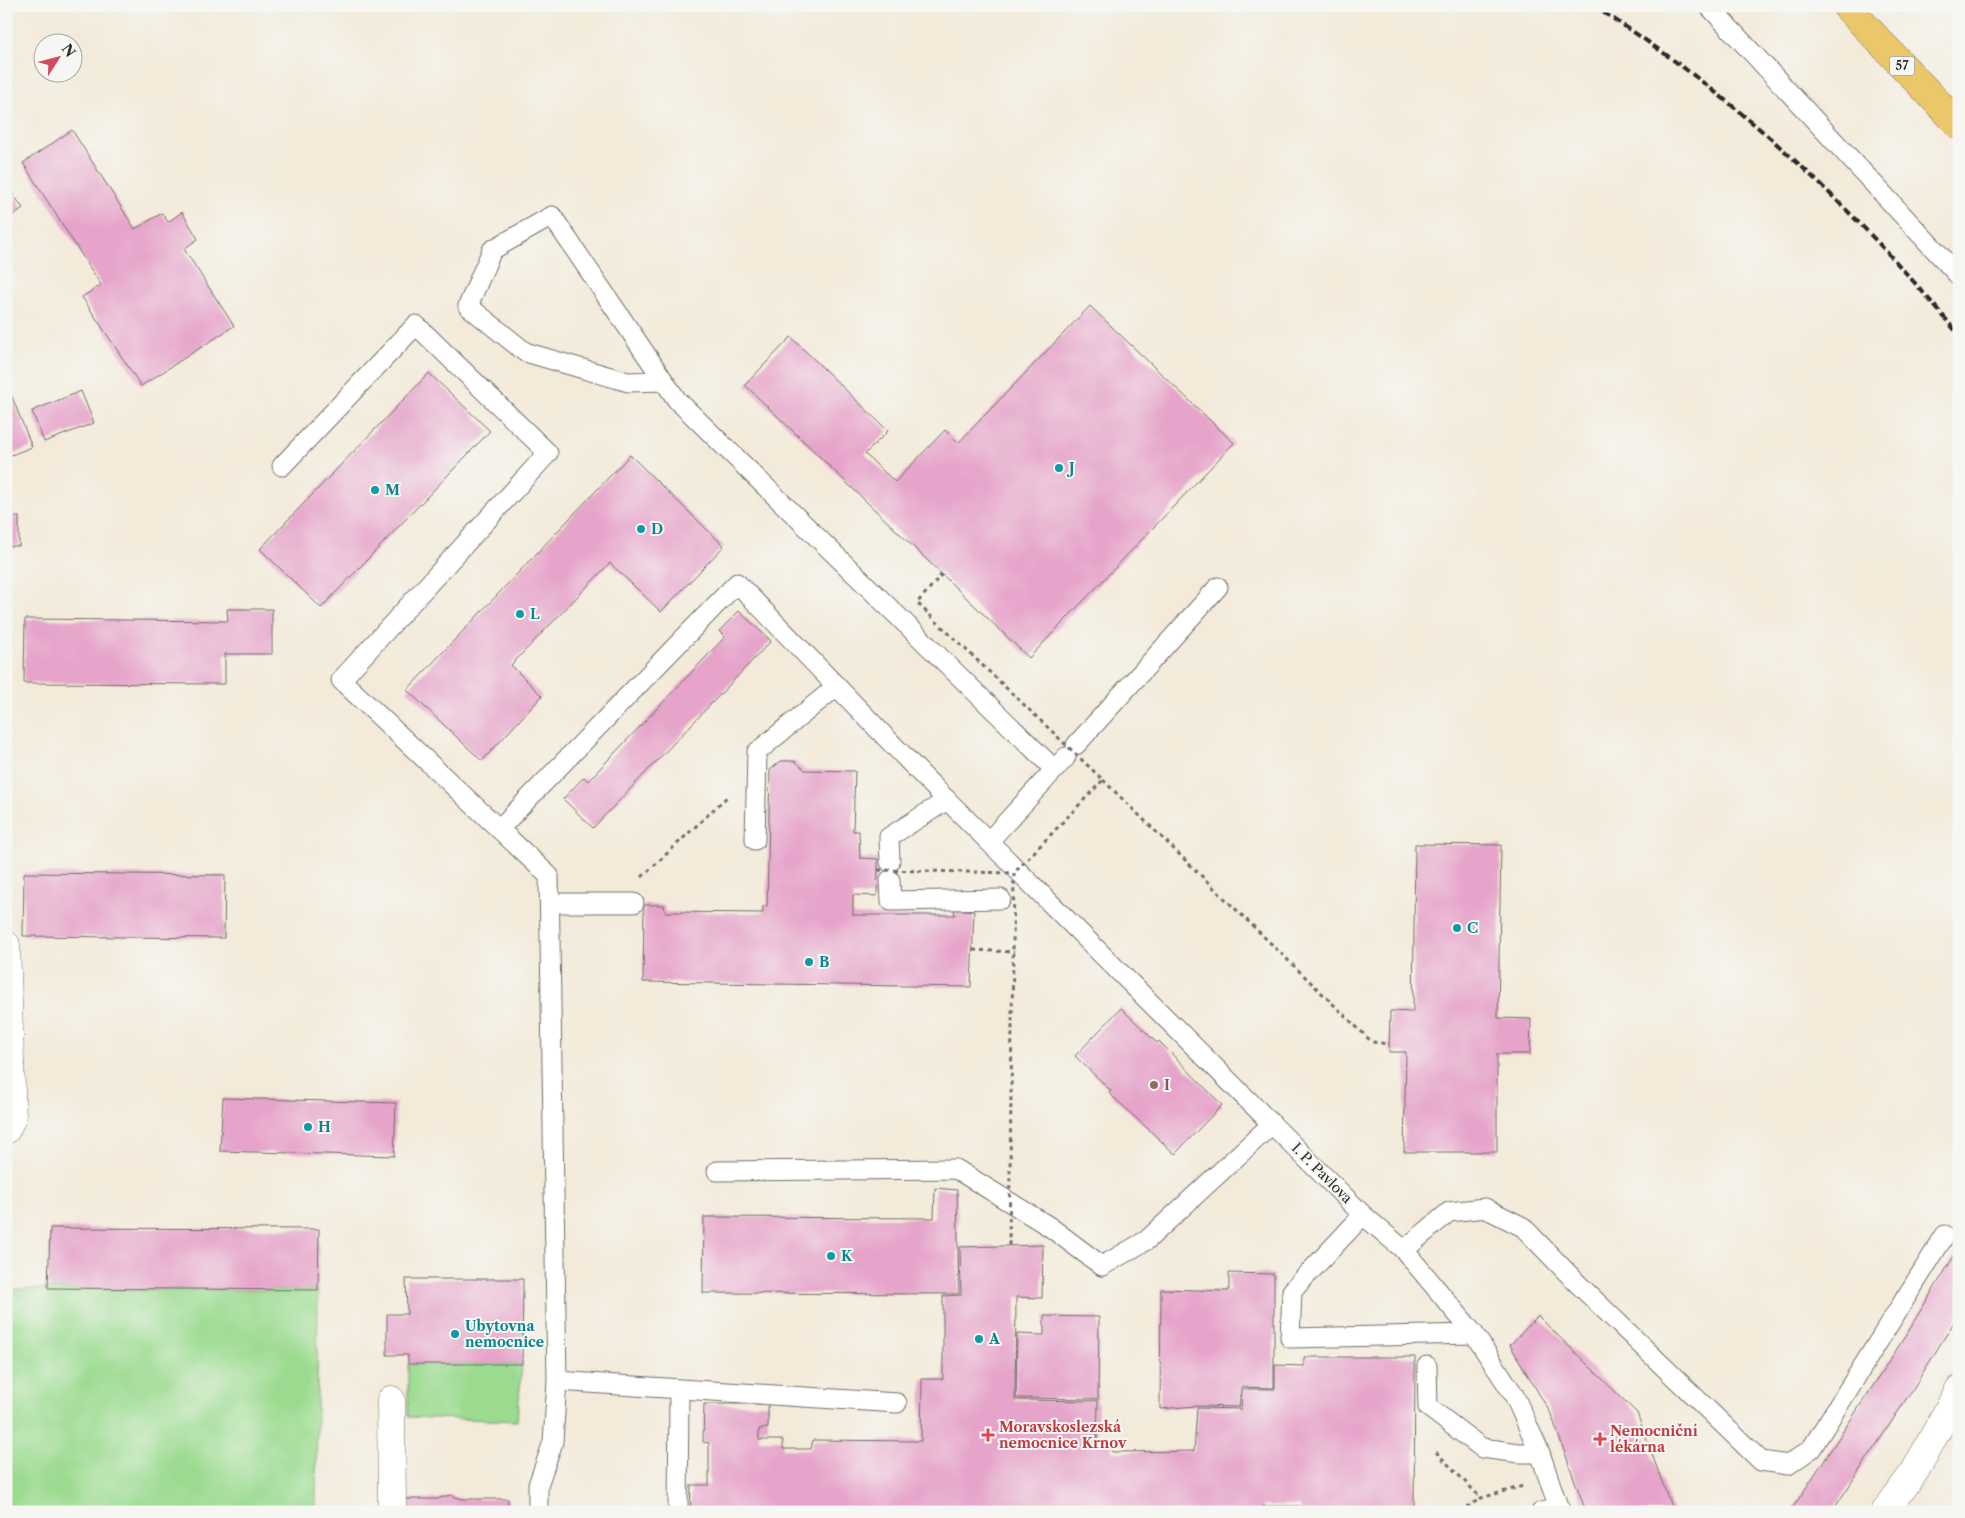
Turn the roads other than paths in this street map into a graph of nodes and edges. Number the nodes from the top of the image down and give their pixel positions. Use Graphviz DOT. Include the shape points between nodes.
graph roads {
  1 [pos="1710,6"];
  2 [pos="1846,6"];
  3 [pos="1959,125"];
  4 [pos="1959,276"];
  5 [pos="664,381"];
  6 [pos="282,466"];
  7 [pos="1218,587"];
  8 [pos="837,686"];
  9 [pos="1065,757"];
  10 [pos="946,800"];
  11 [pos="499,829"];
  12 [pos="755,840"];
  13 [pos="989,841"];
  14 [pos="1043,896"];
  15 [pos="1023,897"];
  16 [pos="1001,899"];
  17 [pos="550,903"];
  18 [pos="634,903"];
  19 [pos="6,944"];
  20 [pos="1272,1124"];
  21 [pos="6,1130"];
  22 [pos="718,1171"];
  23 [pos="1363,1215"];
  24 [pos="1945,1235"];
  25 [pos="1404,1250"];
  26 [pos="1474,1334"];
  27 [pos="1427,1366"];
  28 [pos="557,1381"];
  29 [pos="1959,1390"];
  30 [pos="679,1391"];
  31 [pos="391,1400"];
  32 [pos="896,1402"];
  33 [pos="1540,1453"];
  34 [pos="1560,1510"];
  35 [pos="392,1512"];
  36 [pos="538,1512"];
  37 [pos="678,1512"];
  38 [pos="1541,1512"];
  39 [pos="1885,1512"];
  1 -- 4 [label="lane"];
  2 -- 3 [label="main road, 57"];
  5 -- 5 [label="lane" via="552,216 492,250 468,306 525,352 628,382"];
  5 -- 9 [label="lane" via="677,400"];
  6 -- 11 [label="lane" via="416,325 548,453 340,680"];
  7 -- 9 [label="lane"];
  8 -- 10 [label="lane, I. P. Pavlova"];
  8 -- 11 [label="lane, I. P. Pavlova" via="738,582"];
  8 -- 12 [label="lane" via="757,752"];
  9 -- 13 [label="lane"];
  10 -- 13 [label="lane, I. P. Pavlova"];
  10 -- 16 [label="lane" via="889,837 886,871 891,901"];
  11 -- 17 [label="lane" via="549,876"];
  13 -- 14 [label="lane, I. P. Pavlova"];
  14 -- 15 [label="lane"];
  14 -- 20 [label="lane, I. P. Pavlova"];
  17 -- 18 [label="lane"];
  17 -- 28 [label="lane"];
  19 -- 21 [label="street" via="12,1117"];
  20 -- 22 [label="lane" via="1147,1240 1102,1266 1050,1227 956,1169"];
  20 -- 23 [label="lane, I. P. Pavlova"];
  23 -- 25 [label="lane, I. P. Pavlova"];
  23 -- 26 [label="lane" via="1292,1291 1290,1338"];
  24 -- 25 [label="lane" via="1811,1449 1788,1465 1761,1461 1578,1284 1524,1226 1485,1208 1449,1212"];
  25 -- 26 [label="lane, I. P. Pavlova"];
  26 -- 33 [label="lane, I. P. Pavlova" via="1514,1395"];
  27 -- 33 [label="lane" via="1428,1406 1482,1448"];
  28 -- 30 [label="lane"];
  28 -- 36 [label="lane" via="553,1442 538,1485"];
  29 -- 39 [label="street" via="1915,1471"];
  30 -- 32 [label="lane"];
  30 -- 37 [label="lane"];
  31 -- 35 [label="street"];
  33 -- 34 [label="lane, I. P. Pavlova"];
  34 -- 38 [label="lane"];
}
